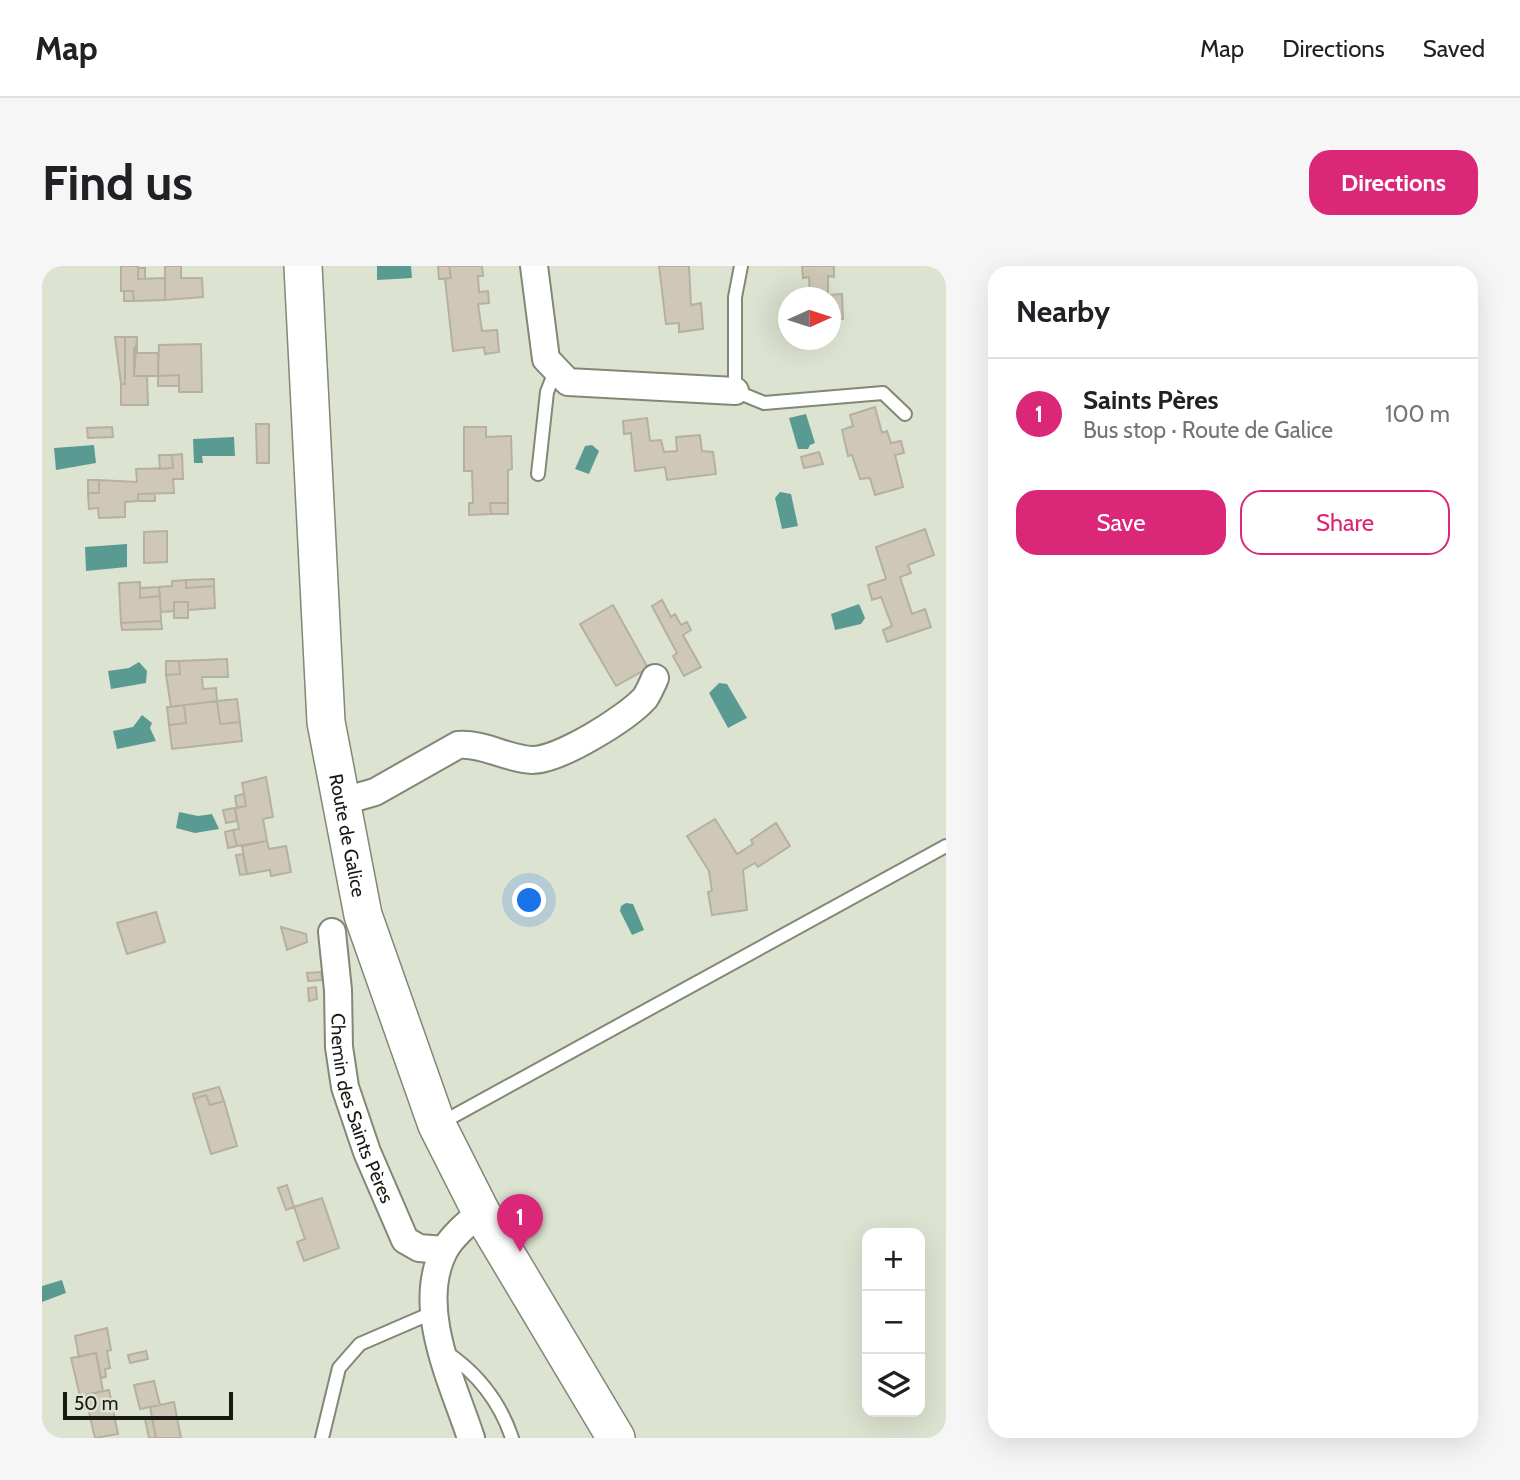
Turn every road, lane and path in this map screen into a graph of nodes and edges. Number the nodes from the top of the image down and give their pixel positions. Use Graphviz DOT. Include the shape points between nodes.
graph roads {
  1 [pos="303,266"];
  2 [pos="534,266"];
  3 [pos="741,266"];
  4 [pos="556,369"];
  5 [pos="735,391"];
  6 [pos="905,414"];
  7 [pos="538,474"];
  8 [pos="655,678"];
  9 [pos="340,802"];
  10 [pos="946,846"];
  11 [pos="331,932"];
  12 [pos="437,1125"];
  13 [pos="481,1212"];
  14 [pos="444,1250"];
  15 [pos="434,1312"];
  16 [pos="443,1350"];
  17 [pos="571,1359"];
  18 [pos="322,1438"];
  19 [pos="471,1438"];
  20 [pos="512,1438"];
  21 [pos="616,1438"];
  22 [pos="633,1438"];
  1 -- 9 [label="main road, Route de Galice" via="326,722"];
  2 -- 4 [label="street" via="546,359"];
  3 -- 5 [label="lane" via="735,297"];
  4 -- 5 [label="street" via="568,382"];
  4 -- 7 [label="lane" via="547,392"];
  5 -- 6 [label="lane" via="764,403 883,393"];
  8 -- 9 [label="street" via="636,705 558,754 532,760 458,745 375,792"];
  9 -- 12 [label="main road, Route de Galice" via="363,915"];
  10 -- 12 [label="lane"];
  11 -- 14 [label="street, Chemin des Saints Pères" via="345,1087 367,1152 405,1240 419,1248"];
  12 -- 13 [label="main road, Route de Galice"];
  13 -- 14 [label="street"];
  13 -- 17 [label="main road, Route de Galice"];
  14 -- 15 [label="street" via="434,1279"];
  15 -- 16 [label="street"];
  15 -- 18 [label="lane" via="360,1344 339,1368"];
  16 -- 19 [label="street"];
  16 -- 20 [label="lane" via="472,1369 506,1420"];
  17 -- 21 [label="main road, Route de Galice"];
  17 -- 22 [label="main road, Route de Galice"];
}
